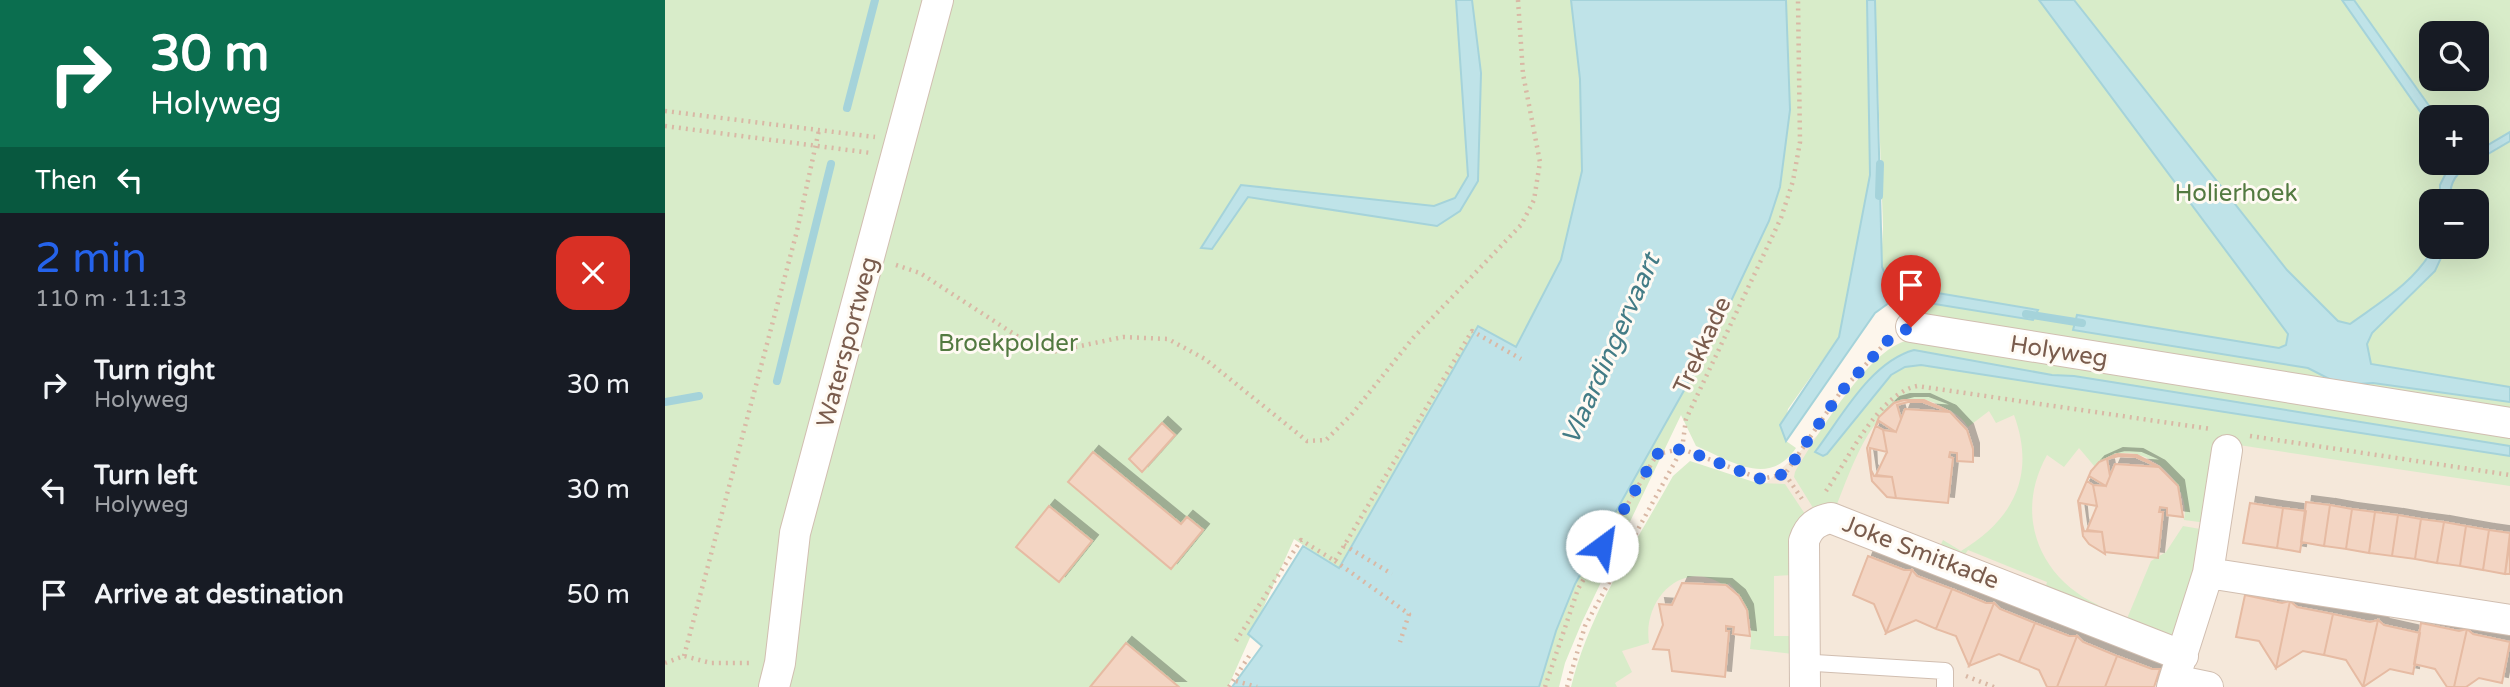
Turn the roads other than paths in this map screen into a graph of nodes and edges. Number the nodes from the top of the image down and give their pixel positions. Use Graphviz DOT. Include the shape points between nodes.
graph roads {
  1 [pos="938,0"];
  2 [pos="1911,327"];
  3 [pos="2510,423"];
  4 [pos="2232,439"];
  5 [pos="2208,573"];
  6 [pos="2510,620"];
  7 [pos="2176,674"];
  8 [pos="777,675"];
  9 [pos="1805,678"];
  10 [pos="1945,679"];
  11 [pos="2208,687"];
  1 -- 8 [label="street, Watersportweg" via="795,533"];
  2 -- 3 [label="street, Holyweg"];
  4 -- 5 [label="street"];
  5 -- 6 [label="street"];
  5 -- 7 [label="street"];
  7 -- 9 [label="street, Joke Smitkade" via="1831,518 1818,521 1804,541"];
  7 -- 11 [label="street, Joke Smitkade"];
  9 -- 10 [label="lane" via="1815,663"];
}
